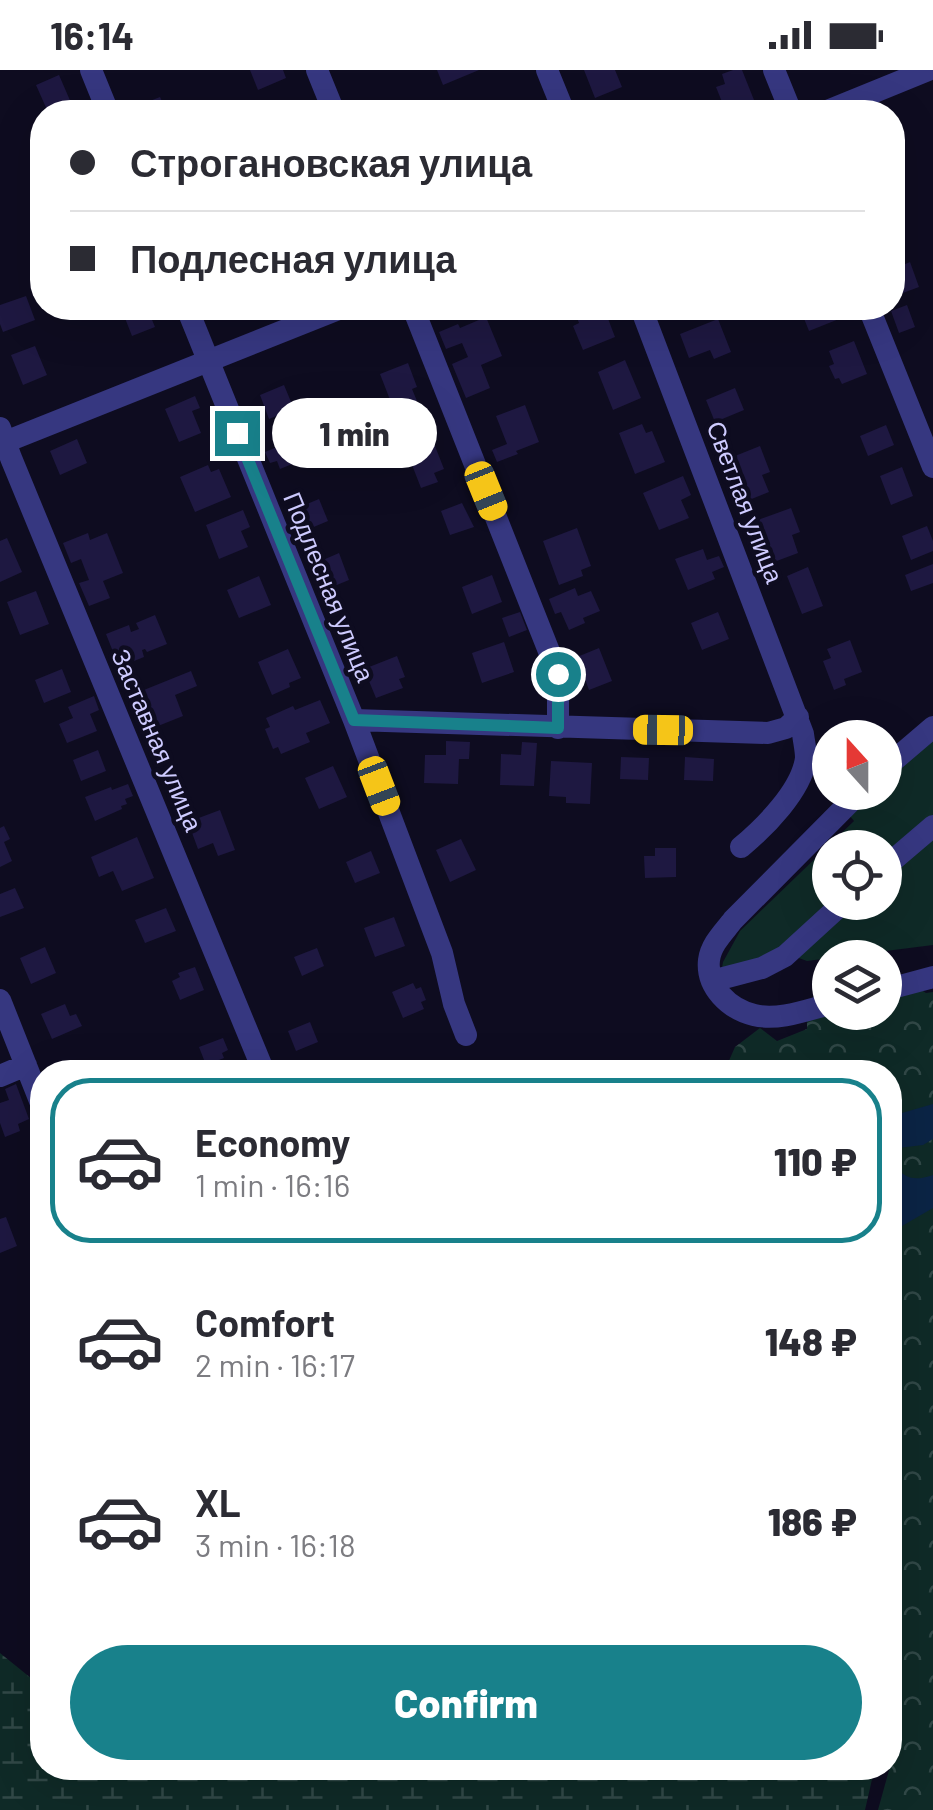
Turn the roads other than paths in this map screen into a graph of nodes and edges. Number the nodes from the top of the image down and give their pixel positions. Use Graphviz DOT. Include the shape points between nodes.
graph roads {
  1 [pos="90,70"];
  2 [pos="317,70"];
  3 [pos="547,70"];
  4 [pos="774,70"];
  5 [pos="928,70"];
  6 [pos="103,100"];
  7 [pos="329,100"];
  8 [pos="559,100"];
  9 [pos="786,100"];
  10 [pos="854,100"];
  11 [pos="192,320"];
  12 [pos="311,320"];
  13 [pos="418,320"];
  14 [pos="646,320"];
  15 [pos="874,320"];
  16 [pos="208,361"];
  17 [pos="2,438"];
  18 [pos="933,467"];
  19 [pos="798,716"];
  20 [pos="354,720"];
  21 [pos="933,727"];
  22 [pos="558,728"];
  23 [pos="902,753"];
  24 [pos="842,810"];
  25 [pos="933,826"];
  26 [pos="741,846"];
  27 [pos="902,852"];
  28 [pos="824,920"];
  29 [pos="933,977"];
  30 [pos="712,981"];
  31 [pos="902,985"];
  32 [pos="0,1000"];
  33 [pos="812,1008"];
  34 [pos="466,1034"];
  35 [pos="259,1060"];
  36 [pos="26,1065"];
  37 [pos="30,1075"];
  38 [pos="0,1076"];
  1 -- 6 [label="street"];
  2 -- 7 [label="street"];
  3 -- 8 [label="street"];
  4 -- 9 [label="street"];
  5 -- 10 [label="street"];
  11 -- 16 [label="street, Подлесная улица"];
  12 -- 16 [label="street"];
  13 -- 22 [label="street" via="558,674"];
  14 -- 19 [label="street, Светлая улица"];
  15 -- 18 [label="street"];
  16 -- 17 [label="street"];
  16 -- 20 [label="street, Подлесная улица"];
  17 -- 35 [label="street, Заставная улица"];
  19 -- 22 [label="street" via="768,733"];
  19 -- 26 [label="street, Светлая улица" via="806,756 801,775 763,829"];
  20 -- 22 [label="street"];
  20 -- 34 [label="street, Подлесная улица"];
  21 -- 23 [label="street"];
  24 -- 30 [label="street" via="717,940 709,959"];
  25 -- 27 [label="street"];
  28 -- 30 [label="street" via="785,956"];
  29 -- 31 [label="street"];
  30 -- 33 [label="street" via="728,1004 753,1015"];
  32 -- 36 [label="street"];
  36 -- 37 [label="street"];
  36 -- 38 [label="street"];
}
